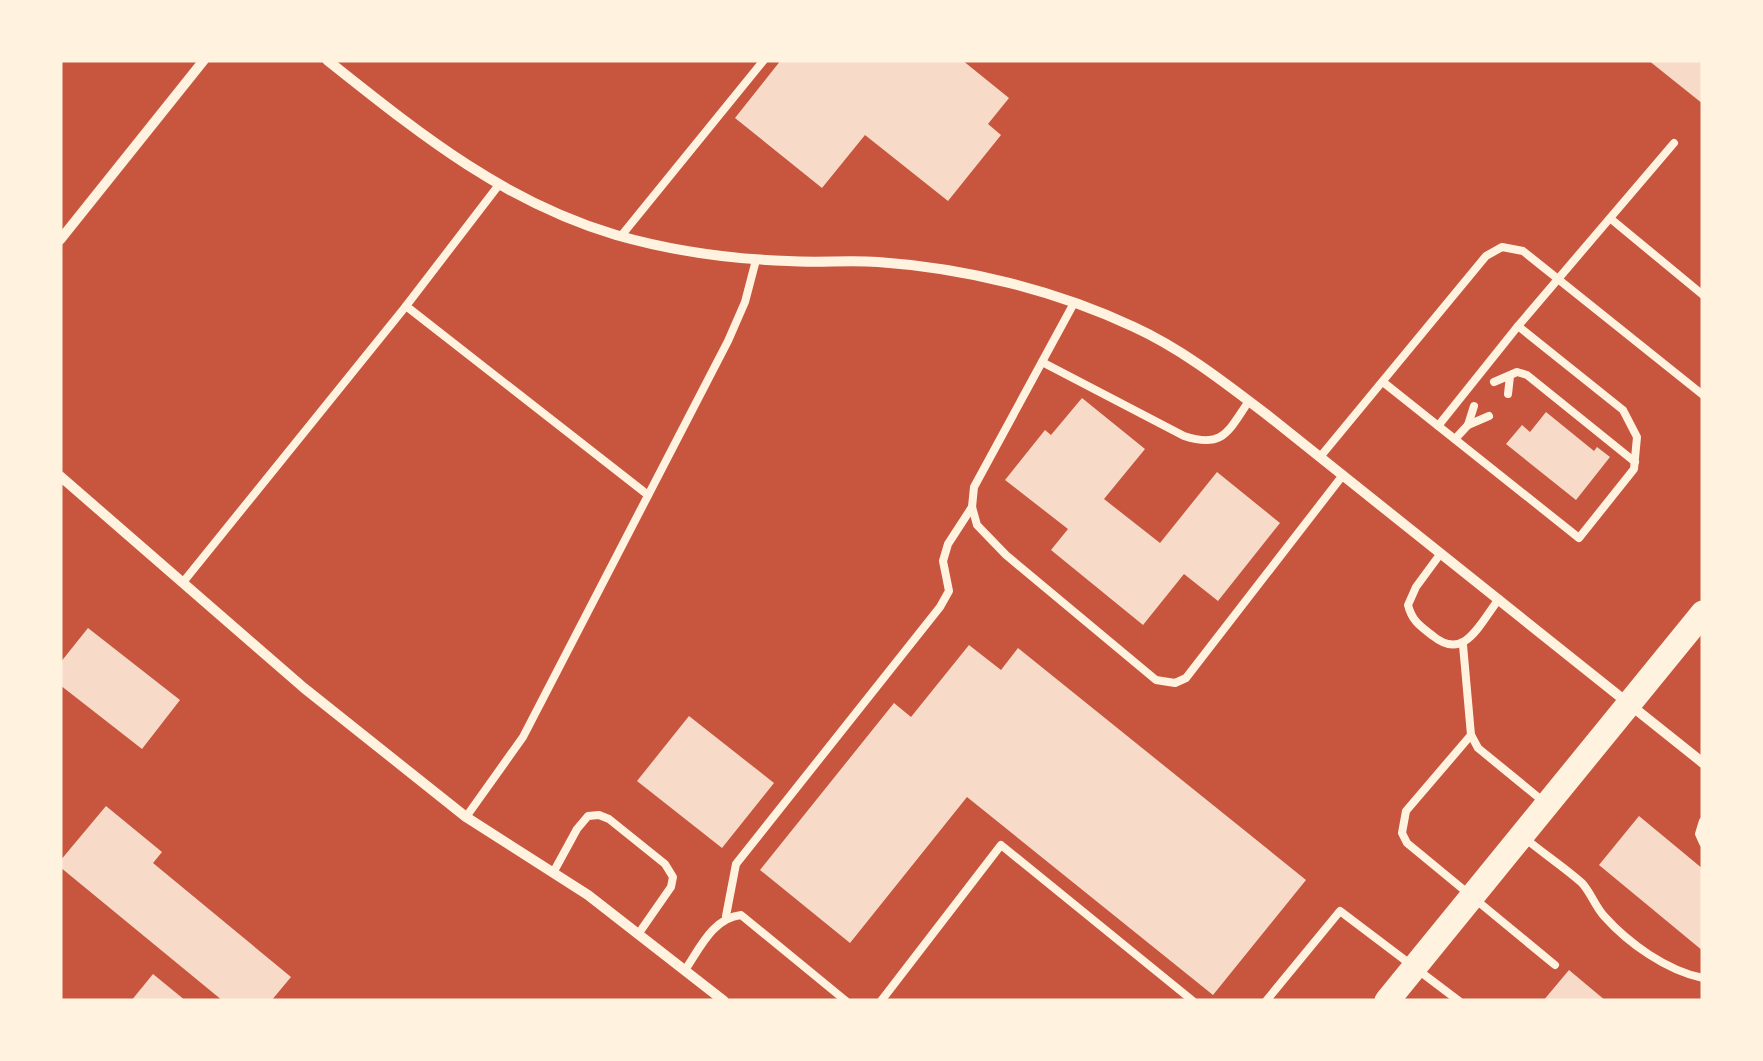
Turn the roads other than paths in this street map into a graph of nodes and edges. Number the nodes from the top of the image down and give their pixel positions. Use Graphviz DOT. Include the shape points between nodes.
graph roads {
  1 [pos="204,60"];
  2 [pos="328,60"];
  3 [pos="764,60"];
  4 [pos="1674,143"];
  5 [pos="498,186"];
  6 [pos="1611,219"];
  7 [pos="621,236"];
  8 [pos="60,240"];
  9 [pos="756,260"];
  10 [pos="1558,280"];
  11 [pos="1703,294"];
  12 [pos="1074,304"];
  13 [pos="406,306"];
  14 [pos="1518,326"];
  15 [pos="1042,362"];
  16 [pos="1510,376"];
  17 [pos="1383,382"];
  18 [pos="1494,382"];
  19 [pos="1508,394"];
  20 [pos="1703,395"];
  21 [pos="1249,401"];
  22 [pos="1474,406"];
  23 [pos="1489,416"];
  24 [pos="1468,425"];
  25 [pos="1438,426"];
  26 [pos="1455,439"];
  27 [pos="1320,457"];
  28 [pos="1634,462"];
  29 [pos="1343,475"];
  30 [pos="60,476"];
  31 [pos="648,495"];
  32 [pos="972,507"];
  33 [pos="1441,553"];
  34 [pos="184,582"];
  35 [pos="1499,600"];
  36 [pos="1698,630"];
  37 [pos="1463,645"];
  38 [pos="1630,704"];
  39 [pos="1471,735"];
  40 [pos="1703,763"];
  41 [pos="1548,805"];
  42 [pos="466,817"];
  43 [pos="1703,821"];
  44 [pos="1522,836"];
  45 [pos="1703,843"];
  46 [pos="553,873"];
  47 [pos="1471,898"];
  48 [pos="726,916"];
  49 [pos="640,934"];
  50 [pos="1555,965"];
  51 [pos="1415,966"];
  52 [pos="685,970"];
  53 [pos="1703,978"];
  54 [pos="724,1001"];
  55 [pos="846,1001"];
  56 [pos="882,1001"];
  57 [pos="1193,1001"];
  58 [pos="1266,1001"];
  59 [pos="1387,1001"];
  60 [pos="1458,1001"];
  1 -- 8 [label="street"];
  2 -- 5 [label="street"];
  3 -- 7 [label="lane"];
  4 -- 6 [label="lane"];
  5 -- 7 [label="street"];
  5 -- 13 [label="lane"];
  6 -- 10 [label="lane"];
  6 -- 11 [label="lane"];
  7 -- 9 [label="street"];
  9 -- 12 [label="street" via="879,262 967,274"];
  9 -- 31 [label="lane" via="746,302"];
  10 -- 14 [label="lane"];
  10 -- 17 [label="lane" via="1524,252 1502,247 1486,256"];
  10 -- 20 [label="lane"];
  12 -- 15 [label="lane"];
  12 -- 21 [label="street" via="1160,341"];
  13 -- 31 [label="lane"];
  13 -- 34 [label="lane"];
  14 -- 25 [label="lane"];
  14 -- 28 [label="lane" via="1622,410 1638,437"];
  15 -- 21 [label="lane" via="1202,442 1224,435"];
  15 -- 32 [label="lane" via="974,487"];
  16 -- 18 [label="lane"];
  16 -- 19 [label="lane"];
  16 -- 28 [label="lane" via="1527,376"];
  17 -- 25 [label="lane"];
  17 -- 27 [label="lane"];
  21 -- 27 [label="street"];
  22 -- 24 [label="lane"];
  23 -- 24 [label="lane"];
  24 -- 26 [label="lane"];
  25 -- 26 [label="lane"];
  26 -- 28 [label="lane" via="1579,538"];
  27 -- 29 [label="street"];
  29 -- 32 [label="lane" via="1186,678 1175,683 1156,680 1006,554 977,525"];
  29 -- 33 [label="street"];
  30 -- 34 [label="street"];
  31 -- 42 [label="lane" via="523,737"];
  32 -- 48 [label="lane" via="948,544 943,561 949,591 940,607 736,864"];
  33 -- 35 [label="street"];
  33 -- 37 [label="lane" via="1408,605 1412,620 1439,642"];
  34 -- 42 [label="street"];
  35 -- 37 [label="lane"];
  35 -- 38 [label="street"];
  36 -- 38 [label="main road"];
  37 -- 39 [label="lane"];
  38 -- 40 [label="street"];
  38 -- 41 [label="main road"];
  39 -- 41 [label="lane"];
  39 -- 47 [label="lane" via="1406,811 1402,833"];
  41 -- 44 [label="main road"];
  42 -- 46 [label="street"];
  43 -- 45 [label="lane"];
  44 -- 47 [label="main road"];
  44 -- 53 [label="lane" via="1584,885 1602,914 1640,946 1684,974"];
  46 -- 49 [label="street"];
  46 -- 49 [label="lane" via="588,816 610,819 672,877"];
  47 -- 50 [label="lane"];
  47 -- 51 [label="main road"];
  48 -- 52 [label="lane"];
  48 -- 55 [label="lane" via="741,915"];
  49 -- 52 [label="street"];
  51 -- 58 [label="lane" via="1340,911"];
  51 -- 59 [label="main road"];
  51 -- 60 [label="lane"];
  52 -- 54 [label="street"];
  56 -- 57 [label="lane" via="1000,846"];
}
